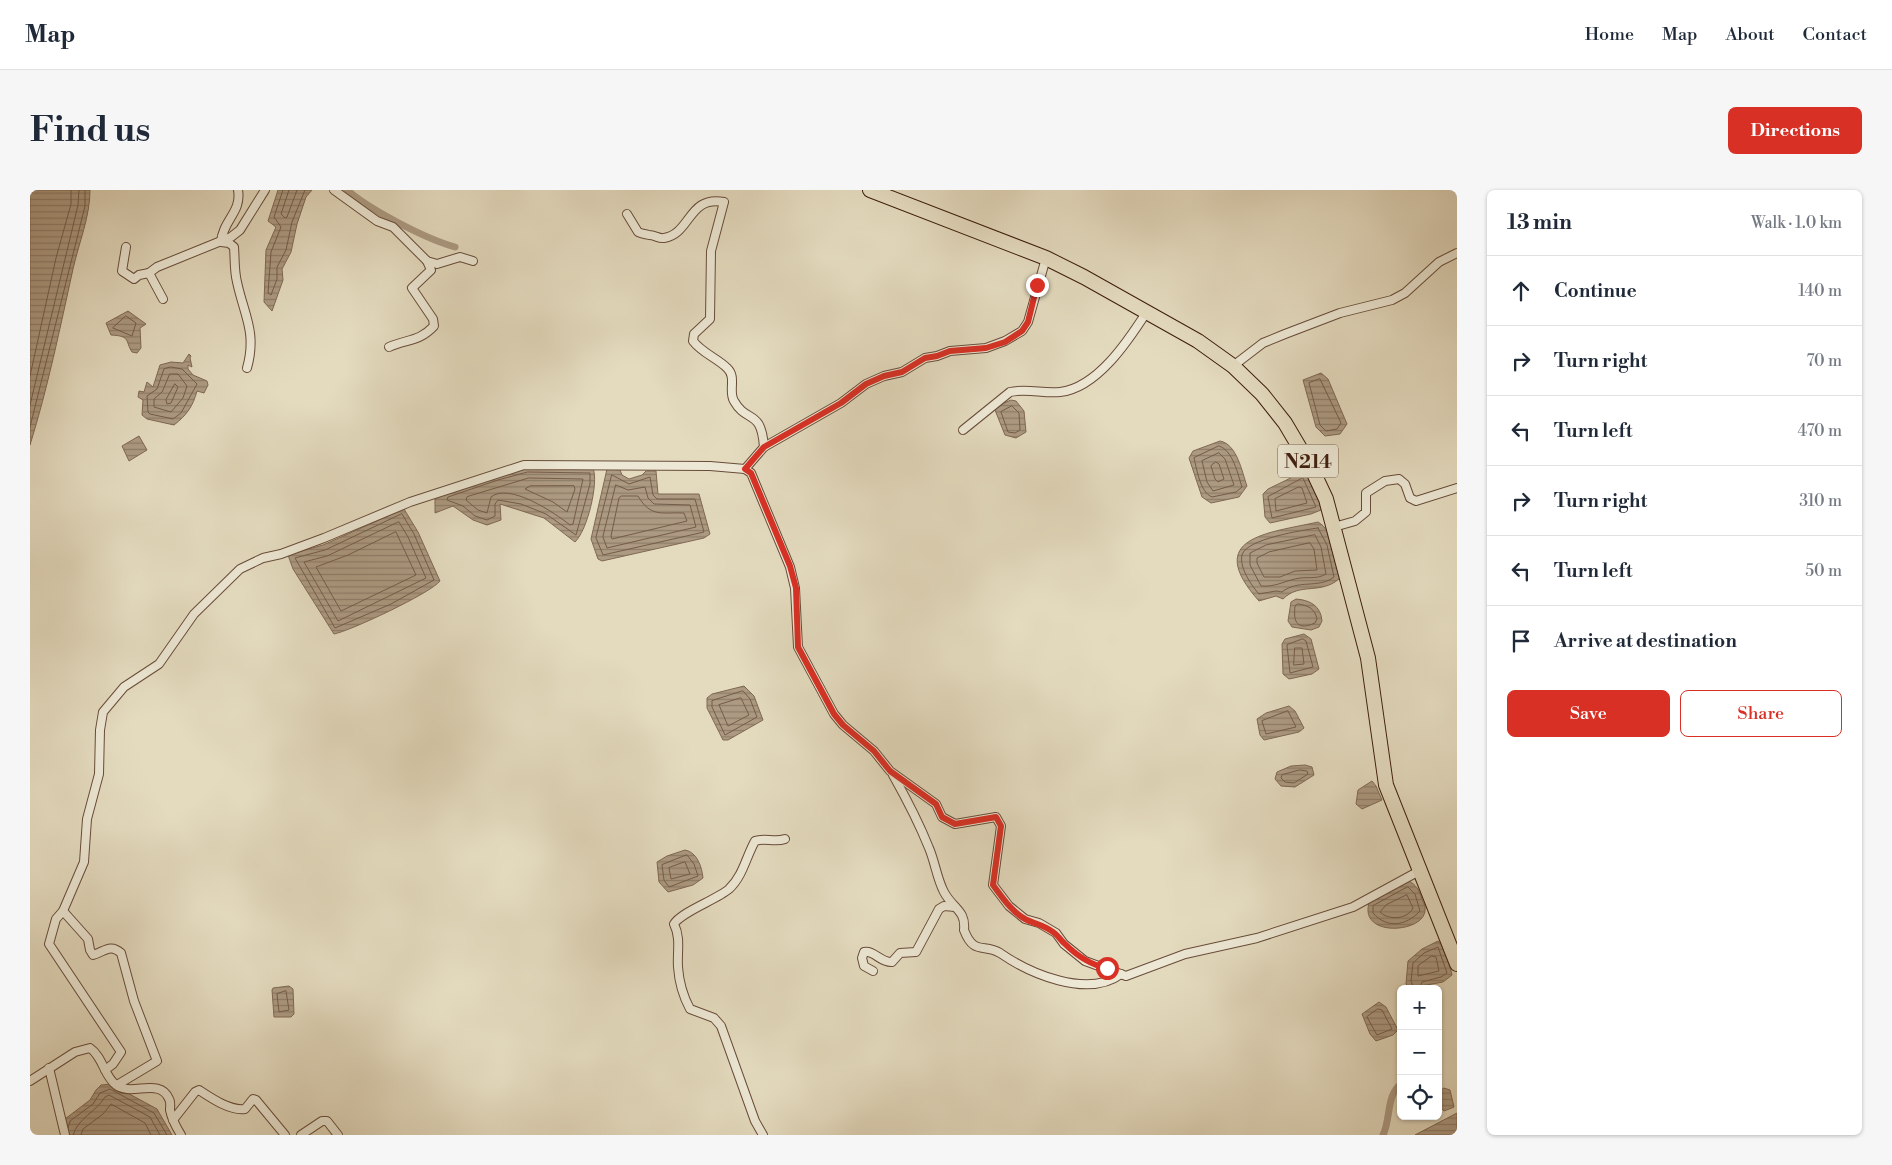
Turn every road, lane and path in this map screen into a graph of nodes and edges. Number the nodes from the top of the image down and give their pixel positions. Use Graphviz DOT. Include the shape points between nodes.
graph roads {
  1 [pos="238,190"];
  2 [pos="265,190"];
  3 [pos="334,190"];
  4 [pos="870,190"];
  5 [pos="627,214"];
  6 [pos="221,242"];
  7 [pos="126,247"];
  8 [pos="1457,254"];
  9 [pos="1046,258"];
  10 [pos="427,261"];
  11 [pos="473,261"];
  12 [pos="149,273"];
  13 [pos="163,299"];
  14 [pos="1146,313"];
  15 [pos="389,347"];
  16 [pos="1233,366"];
  17 [pos="247,368"];
  18 [pos="963,430"];
  19 [pos="764,447"];
  20 [pos="745,469"];
  21 [pos="1457,488"];
  22 [pos="1334,527"];
  23 [pos="890,771"];
  24 [pos="785,839"];
  25 [pos="1421,870"];
  26 [pos="954,908"];
  27 [pos="63,911"];
  28 [pos="1457,964"];
  29 [pos="873,971"];
  30 [pos="1121,974"];
  31 [pos="49,1068"];
  32 [pos="106,1070"];
  33 [pos="30,1081"];
  34 [pos="116,1085"];
  35 [pos="173,1120"];
  36 [pos="65,1135"];
  37 [pos="181,1135"];
  38 [pos="285,1135"];
  39 [pos="301,1135"];
  40 [pos="338,1135"];
  41 [pos="763,1135"];
  1 -- 6 [label="street" via="237,208 224,224"];
  2 -- 6 [label="street" via="240,230"];
  3 -- 10 [label="street" via="377,220 393,227"];
  4 -- 9 [label="highway, N214"];
  5 -- 19 [label="street" via="638,232 662,238 675,233 704,203 713,200 724,202 711,252 710,319 694,334 693,341 727,368 732,381 731,396 760,424"];
  6 -- 12 [label="street" via="189,253"];
  6 -- 17 [label="street" via="234,247 237,284 250,325"];
  7 -- 12 [label="street" via="122,272 134,279"];
  8 -- 16 [label="street" via="1439,262 1405,293 1392,300 1340,313 1263,343"];
  9 -- 14 [label="highway, N214"];
  9 -- 19 [label="street" via="1028,322 1022,331 1005,342 986,348 950,351 925,358 902,372 875,380"];
  10 -- 11 [label="street" via="437,264 460,257"];
  10 -- 15 [label="street" via="431,270 412,288 433,319 434,326 421,338"];
  12 -- 13 [label="street"];
  14 -- 16 [label="highway, N214" via="1198,341"];
  14 -- 18 [label="street" via="1125,344 1091,378 1062,392 1010,392"];
  16 -- 22 [label="highway, N214" via="1262,394 1312,467"];
  19 -- 20 [label="street"];
  20 -- 23 [label="street" via="751,473 790,566 796,588 798,647 834,714 874,751"];
  20 -- 27 [label="street" via="524,465 410,502 240,569 194,614 159,664 124,687 102,712 99,774 87,819 84,862"];
  21 -- 22 [label="street" via="1416,501 1410,498 1399,479 1385,481 1366,493 1366,512 1361,517"];
  22 -- 25 [label="highway, N214" via="1368,658 1386,785"];
  23 -- 26 [label="street" via="928,846 940,885"];
  23 -- 30 [label="street" via="936,804 942,817 955,824 996,817 1001,826 993,885 1025,919 1056,933 1085,961"];
  24 -- 41 [label="street" via="778,842 755,841 739,878 730,888 703,906 680,916 674,924 679,934 678,969 683,995 690,1009 714,1018 721,1026"];
  25 -- 28 [label="highway, N214"];
  25 -- 30 [label="street" via="1354,907 1275,933 1186,954 1126,976"];
  26 -- 29 [label="street" via="939,908 916,952 900,953 892,962 864,952 864,966"];
  26 -- 30 [label="street" via="962,913 966,922 964,930 974,946 994,950 1032,970 1072,984 1114,979"];
  27 -- 32 [label="street" via="56,919 49,944 121,1052"];
  27 -- 34 [label="street" via="88,938 93,956 111,948 120,953 157,1061"];
  31 -- 32 [label="street" via="75,1052 90,1048"];
  31 -- 33 [label="street"];
  31 -- 36 [label="street"];
  32 -- 34 [label="street"];
  34 -- 35 [label="street" via="132,1091 150,1087 162,1091 169,1098"];
  35 -- 37 [label="street"];
  35 -- 38 [label="street" via="199,1090 221,1103 240,1109 256,1100"];
  39 -- 40 [label="street" via="327,1121"];
}
